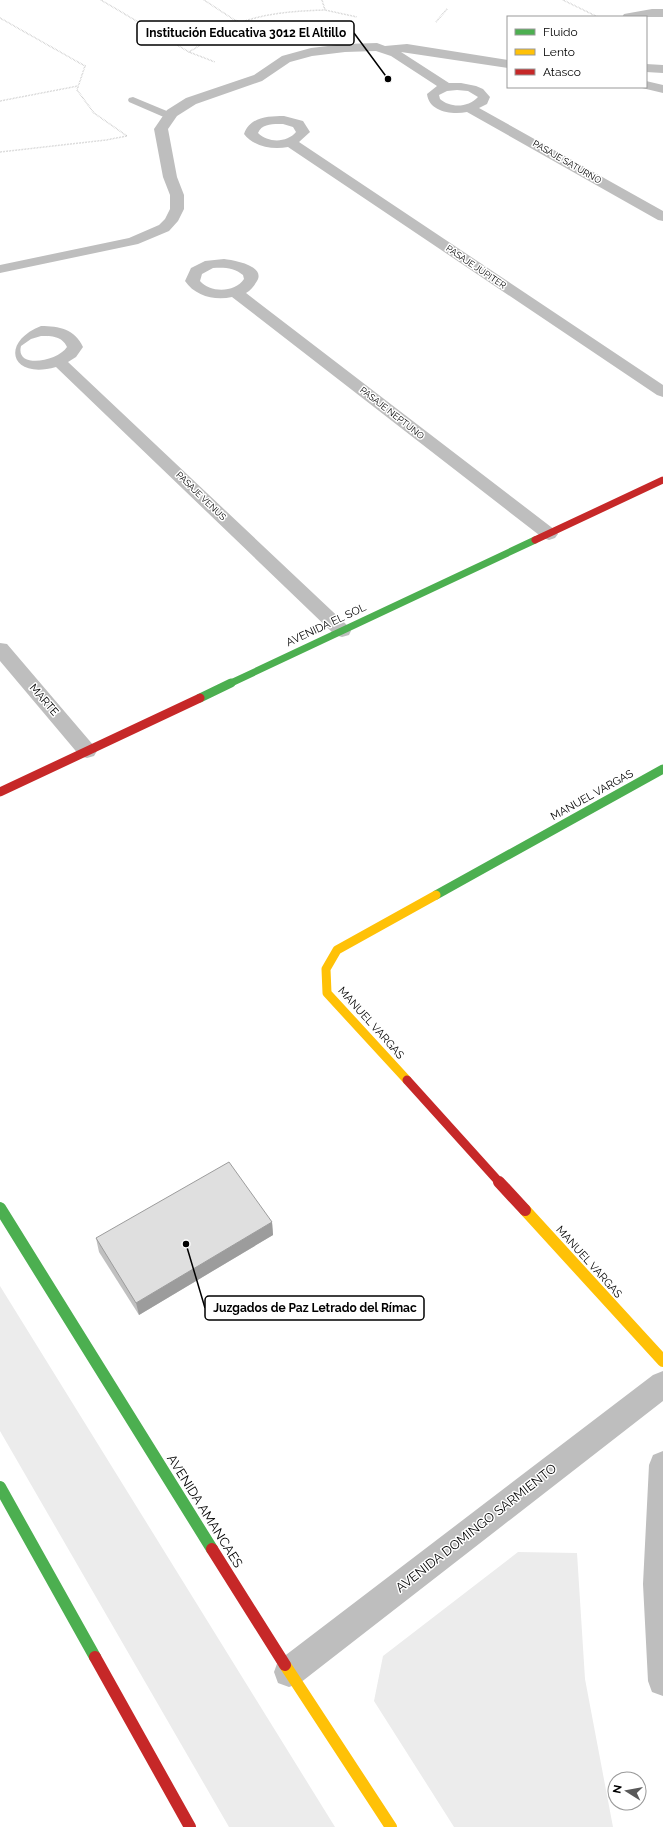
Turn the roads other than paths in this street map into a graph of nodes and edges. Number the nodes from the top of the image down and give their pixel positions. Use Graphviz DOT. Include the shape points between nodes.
graph roads {
  1 [pos="663,13"];
  2 [pos="630,16"];
  3 [pos="377,47"];
  4 [pos="507,64"];
  5 [pos="647,68"];
  6 [pos="663,69"];
  7 [pos="647,85"];
  8 [pos="447,87"];
  9 [pos="663,88"];
  10 [pos="133,100"];
  11 [pos="470,108"];
  12 [pos="170,116"];
  13 [pos="290,142"];
  14 [pos="663,217"];
  15 [pos="0,269"];
  16 [pos="235,292"];
  17 [pos="59,362"];
  18 [pos="663,392"];
  19 [pos="663,480"];
  20 [pos="549,534"];
  21 [pos="342,631"];
  22 [pos="0,649"];
  23 [pos="87,751"];
  24 [pos="663,769"];
  25 [pos="0,792"];
  26 [pos="0,1208"];
  27 [pos="663,1360"];
  28 [pos="663,1384"];
  29 [pos="663,1465"];
  30 [pos="0,1487"];
  31 [pos="289,1672"];
  32 [pos="663,1682"];
  33 [pos="190,1827"];
  34 [pos="391,1827"];
  1 -- 2 [label="street"];
  3 -- 4 [label="street" via="407,48"];
  3 -- 8 [label="street" via="395,53"];
  3 -- 12 [label="street" via="345,48 286,59 258,78 192,101"];
  5 -- 6 [label="street"];
  7 -- 9 [label="street"];
  8 -- 11 [label="street" via="466,86 481,93 484,97 482,101"];
  8 -- 11 [label="street" via="434,94 437,103 455,109"];
  10 -- 12 [label="lane"];
  11 -- 14 [label="street, PASAJE SATURNO"];
  12 -- 15 [label="street" via="161,129 170,177 177,195 177,209 164,228 133,241"];
  13 -- 18 [label="street, PASAJE JÚPITER"];
  16 -- 20 [label="street, PASAJE NEPTUNO"];
  17 -- 21 [label="street, PASAJE VENUS"];
  19 -- 20 [label="street, AVENIDA EL SOL"];
  20 -- 21 [label="street, AVENIDA EL SOL"];
  21 -- 23 [label="street, AVENIDA EL SOL"];
  22 -- 23 [label="street, MARTE"];
  23 -- 25 [label="street, AVENIDA EL SOL"];
  24 -- 27 [label="street, MANUEL VARGAS" via="337,950 326,969 327,993"];
  26 -- 31 [label="street, AVENIDA AMANCAES"];
  28 -- 31 [label="street, AVENIDA DOMINGO SARMIENTO"];
  29 -- 32 [label="street" via="658,1584"];
  30 -- 33 [label="street"];
  31 -- 34 [label="street, AVENIDA AMANCAES"];
}
